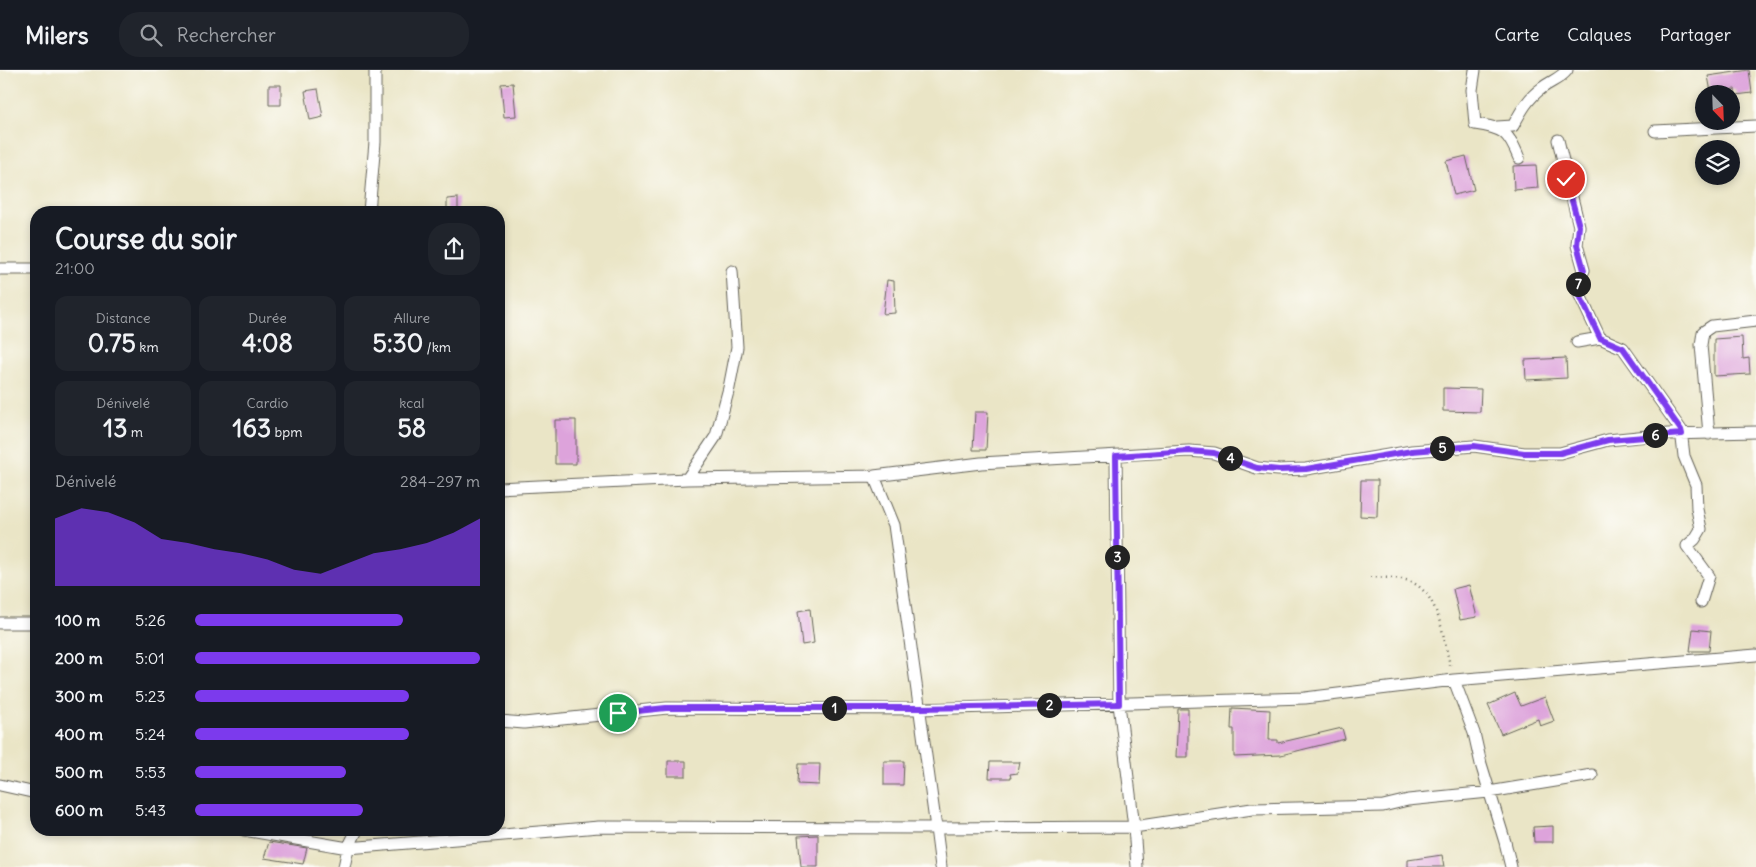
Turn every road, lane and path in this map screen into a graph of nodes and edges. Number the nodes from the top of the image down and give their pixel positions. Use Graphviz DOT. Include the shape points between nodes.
graph roads {
  1 [pos="375,70"];
  2 [pos="1475,70"];
  3 [pos="1567,70"];
  4 [pos="1756,126"];
  5 [pos="1497,127"];
  6 [pos="1655,131"];
  7 [pos="1558,140"];
  8 [pos="1519,158"];
  9 [pos="370,206"];
  10 [pos="0,269"];
  11 [pos="30,270"];
  12 [pos="732,271"];
  13 [pos="1756,322"];
  14 [pos="1600,338"];
  15 [pos="1577,342"];
  16 [pos="1756,432"];
  17 [pos="1682,434"];
  18 [pos="1709,434"];
  19 [pos="1116,456"];
  20 [pos="874,476"];
  21 [pos="687,479"];
  22 [pos="505,488"];
  23 [pos="1371,578"];
  24 [pos="1701,602"];
  25 [pos="0,623"];
  26 [pos="30,623"];
  27 [pos="1756,655"];
  28 [pos="1454,680"];
  29 [pos="1119,704"];
  30 [pos="921,708"];
  31 [pos="505,721"];
  32 [pos="1592,775"];
  33 [pos="0,786"];
  34 [pos="30,792"];
  35 [pos="1489,792"];
  36 [pos="1134,827"];
  37 [pos="936,828"];
  38 [pos="505,835"];
  39 [pos="279,836"];
  40 [pos="353,836"];
  41 [pos="491,836"];
  42 [pos="348,848"];
  43 [pos="344,867"];
  44 [pos="942,867"];
  45 [pos="1137,867"];
  46 [pos="1511,867"];
  1 -- 9 [label="street" via="375,142"];
  2 -- 5 [label="street" via="1472,90 1475,124"];
  3 -- 5 [label="street" via="1526,102 1513,126"];
  4 -- 6 [label="street"];
  5 -- 8 [label="street" via="1510,138"];
  7 -- 14 [label="street" via="1579,226 1577,245 1584,270 1576,287"];
  10 -- 11 [label="street"];
  12 -- 21 [label="street" via="737,347 730,388 716,436"];
  13 -- 18 [label="street" via="1712,326 1703,332 1701,345"];
  14 -- 15 [label="street"];
  14 -- 17 [label="street" via="1623,348"];
  16 -- 18 [label="street"];
  17 -- 18 [label="street"];
  17 -- 19 [label="street" via="1608,440 1560,453 1524,453 1474,446 1412,451 1306,469 1257,468 1214,453 1189,451"];
  17 -- 24 [label="street" via="1684,456 1696,485 1701,530 1687,546 1709,576"];
  19 -- 20 [label="street" via="981,463"];
  19 -- 29 [label="street"];
  20 -- 21 [label="street"];
  20 -- 30 [label="street" via="894,525"];
  21 -- 22 [label="street"];
  23 -- 28 [label="path" via="1405,580 1422,588 1433,602"];
  25 -- 26 [label="street"];
  27 -- 28 [label="street"];
  28 -- 29 [label="street" via="1305,698"];
  28 -- 35 [label="street" via="1474,733"];
  29 -- 30 [label="street"];
  29 -- 36 [label="street"];
  30 -- 31 [label="street" via="666,708 524,723"];
  30 -- 37 [label="street"];
  32 -- 35 [label="street"];
  33 -- 34 [label="street"];
  35 -- 36 [label="street" via="1408,800 1383,806 1252,809"];
  35 -- 46 [label="street"];
  36 -- 37 [label="street"];
  36 -- 45 [label="street"];
  37 -- 38 [label="street" via="599,827"];
  37 -- 44 [label="street"];
  39 -- 42 [label="street"];
  40 -- 42 [label="street"];
  41 -- 42 [label="street"];
  42 -- 43 [label="street"];
}
